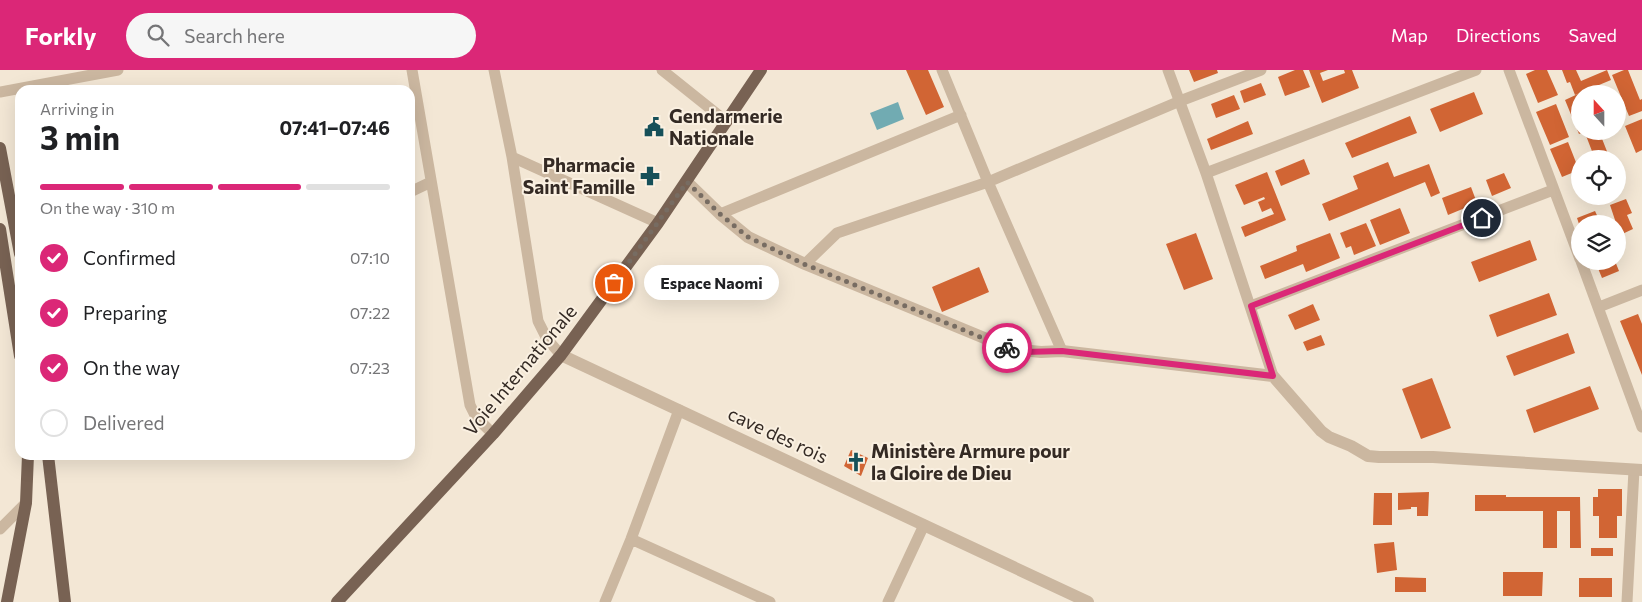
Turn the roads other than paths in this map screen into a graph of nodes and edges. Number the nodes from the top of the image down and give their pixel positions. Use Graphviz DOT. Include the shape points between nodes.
graph roads {
  1 [pos="118,70"];
  2 [pos="412,70"];
  3 [pos="494,70"];
  4 [pos="662,70"];
  5 [pos="761,70"];
  6 [pos="942,70"];
  7 [pos="1168,70"];
  8 [pos="1261,70"];
  9 [pos="1476,70"];
  10 [pos="1509,70"];
  11 [pos="87,73"];
  12 [pos="32,85"];
  13 [pos="415,85"];
  14 [pos="415,88"];
  15 [pos="15,89"];
  16 [pos="0,92"];
  17 [pos="1180,101"];
  18 [pos="961,115"];
  19 [pos="727,122"];
  20 [pos="0,148"];
  21 [pos="512,157"];
  22 [pos="1206,173"];
  23 [pos="431,182"];
  24 [pos="687,182"];
  25 [pos="988,182"];
  26 [pos="415,190"];
  27 [pos="1553,190"];
  28 [pos="720,214"];
  29 [pos="658,223"];
  30 [pos="0,229"];
  31 [pos="15,229"];
  32 [pos="1571,237"];
  33 [pos="15,257"];
  34 [pos="5,260"];
  35 [pos="804,264"];
  36 [pos="1584,270"];
  37 [pos="1642,290"];
  38 [pos="1251,306"];
  39 [pos="1598,307"];
  40 [pos="15,324"];
  41 [pos="1062,351"];
  42 [pos="560,355"];
  43 [pos="1273,376"];
  44 [pos="679,410"];
  45 [pos="1642,427"];
  46 [pos="493,434"];
  47 [pos="28,460"];
  48 [pos="49,460"];
  49 [pos="1638,470"];
  50 [pos="26,503"];
  51 [pos="924,525"];
  52 [pos="0,528"];
  53 [pos="631,540"];
  54 [pos="344,599"];
  55 [pos="66,600"];
  56 [pos="7,602"];
  57 [pos="604,602"];
  58 [pos="770,602"];
  59 [pos="888,602"];
  60 [pos="1088,602"];
  61 [pos="1627,602"];
  1 -- 11 [label="street"];
  2 -- 13 [label="street"];
  3 -- 21 [label="street"];
  4 -- 19 [label="street"];
  5 -- 19 [label="main road, Voie Internationale"];
  6 -- 18 [label="street"];
  7 -- 17 [label="street"];
  8 -- 17 [label="street"];
  9 -- 22 [label="street"];
  10 -- 27 [label="street"];
  11 -- 12 [label="street"];
  14 -- 23 [label="street"];
  15 -- 16 [label="street"];
  17 -- 22 [label="street"];
  17 -- 25 [label="street"];
  18 -- 25 [label="street"];
  18 -- 28 [label="street"];
  19 -- 24 [label="main road, Voie Internationale"];
  20 -- 31 [label="main road"];
  21 -- 29 [label="street"];
  21 -- 42 [label="street" via="538,321"];
  22 -- 38 [label="street"];
  23 -- 26 [label="street"];
  23 -- 46 [label="street" via="470,405 476,417"];
  24 -- 28 [label="street"];
  24 -- 29 [label="main road, Voie Internationale"];
  25 -- 35 [label="street" via="838,233"];
  25 -- 41 [label="street"];
  27 -- 32 [label="street"];
  27 -- 38 [label="street"];
  28 -- 35 [label="street" via="748,237"];
  29 -- 42 [label="main road, Voie Internationale"];
  30 -- 34 [label="main road"];
  33 -- 34 [label="street"];
  34 -- 40 [label="main road"];
  35 -- 41 [label="street" via="1011,349"];
  36 -- 39 [label="street"];
  37 -- 39 [label="street"];
  38 -- 43 [label="street"];
  39 -- 45 [label="street"];
  41 -- 43 [label="street"];
  42 -- 44 [label="street, cave des rois"];
  42 -- 46 [label="main road, Voie Internationale"];
  43 -- 49 [label="street" via="1321,432 1368,456"];
  44 -- 51 [label="street, cave des rois"];
  44 -- 53 [label="street"];
  46 -- 54 [label="main road, Voie Internationale"];
  47 -- 50 [label="main road"];
  48 -- 55 [label="main road"];
  49 -- 61 [label="street"];
  50 -- 52 [label="street"];
  50 -- 56 [label="main road"];
  51 -- 59 [label="street"];
  51 -- 60 [label="street, cave des rois"];
  53 -- 57 [label="street"];
  53 -- 58 [label="street"];
}
